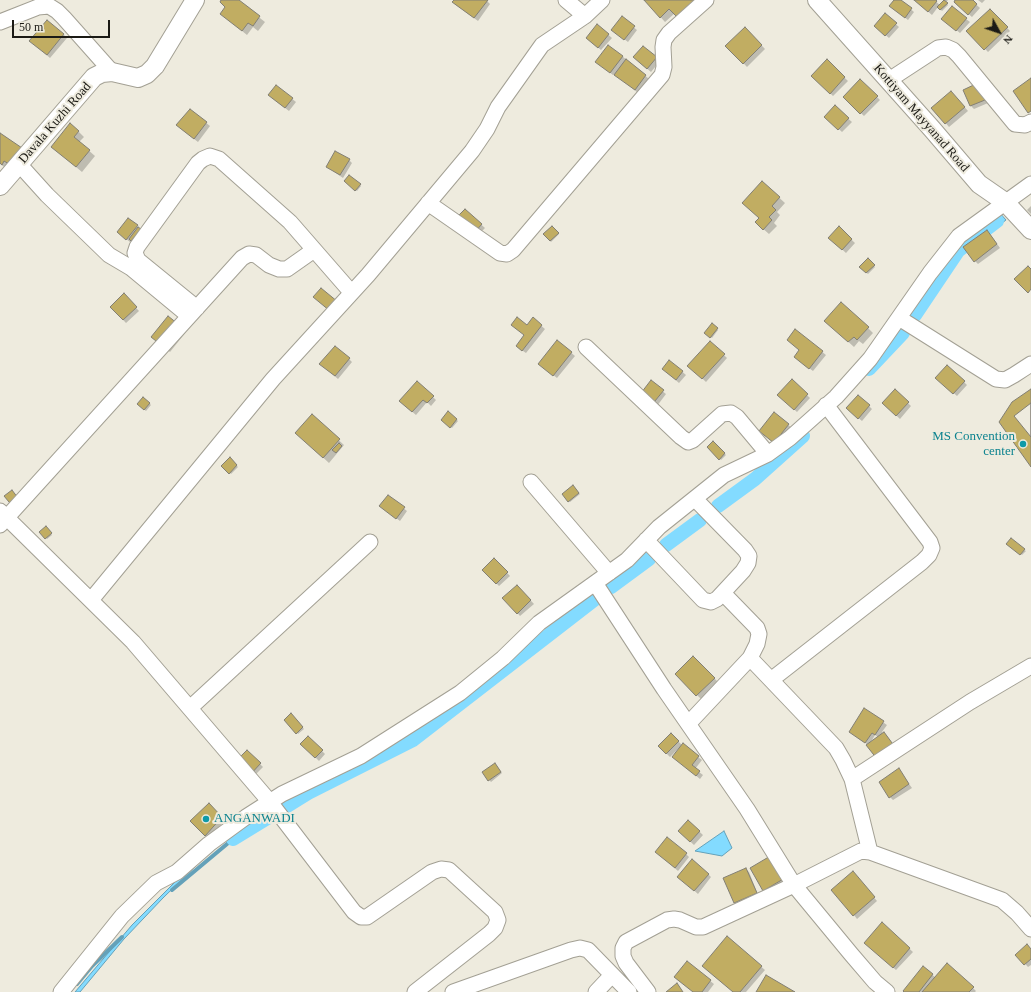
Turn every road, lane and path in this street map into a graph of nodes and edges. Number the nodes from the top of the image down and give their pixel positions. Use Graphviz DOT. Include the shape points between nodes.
graph roads {
  1 [pos="195,0"];
  2 [pos="566,0"];
  3 [pos="602,0"];
  4 [pos="706,0"];
  5 [pos="817,0"];
  6 [pos="585,16"];
  7 [pos="0,22"];
  8 [pos="112,72"];
  9 [pos="889,80"];
  10 [pos="1031,122"];
  11 [pos="19,164"];
  12 [pos="1031,184"];
  13 [pos="0,186"];
  14 [pos="1006,202"];
  15 [pos="428,203"];
  16 [pos="1031,230"];
  17 [pos="314,250"];
  18 [pos="351,292"];
  19 [pos="193,312"];
  20 [pos="899,318"];
  21 [pos="586,346"];
  22 [pos="1031,364"];
  23 [pos="826,405"];
  24 [pos="768,454"];
  25 [pos="531,482"];
  26 [pos="695,498"];
  27 [pos="2,518"];
  28 [pos="646,540"];
  29 [pos="370,542"];
  30 [pos="609,573"];
  31 [pos="594,584"];
  32 [pos="723,593"];
  33 [pos="91,600"];
  34 [pos="750,658"];
  35 [pos="1031,666"];
  36 [pos="771,680"];
  37 [pos="190,708"];
  38 [pos="689,723"];
  39 [pos="852,779"];
  40 [pos="270,802"];
  41 [pos="870,852"];
  42 [pos="794,885"];
  43 [pos="1031,928"];
  44 [pos="612,975"];
  45 [pos="432,980"];
  46 [pos="61,992"];
  47 [pos="416,992"];
  48 [pos="450,992"];
  49 [pos="454,992"];
  50 [pos="596,992"];
  51 [pos="629,992"];
  52 [pos="648,992"];
  53 [pos="887,992"];
  1 -- 8 [label="street" via="155,66 147,74 138,78"];
  2 -- 6 [label="street"];
  3 -- 6 [label="street"];
  4 -- 15 [label="street" via="664,40 662,75 513,250 507,254 500,253"];
  5 -- 9 [label="street, Kottiyam Mayyanad Road"];
  6 -- 15 [label="street" via="542,45 498,107 472,152"];
  7 -- 8 [label="street" via="38,7 49,6 64,18"];
  8 -- 11 [label="street, Davala Kuzhi Road" via="94,77"];
  9 -- 10 [label="street" via="938,48 946,47 959,56 1015,124 1026,125"];
  9 -- 14 [label="street, Kottiyam Mayyanad Road" via="979,184"];
  11 -- 13 [label="street, Davala Kuzhi Road"];
  11 -- 19 [label="street" via="108,255 131,268"];
  12 -- 14 [label="street"];
  14 -- 16 [label="street, Kottiyam Mayyanad Road"];
  14 -- 20 [label="street" via="959,236"];
  15 -- 18 [label="street"];
  17 -- 18 [label="street"];
  17 -- 19 [label="street" via="287,269 279,270 256,255 249,254 242,258"];
  17 -- 19 [label="street" via="290,222 219,159 210,156 203,159 135,253 138,260"];
  18 -- 33 [label="street" via="273,379"];
  19 -- 27 [label="street"];
  20 -- 22 [label="street" via="996,379 1005,380"];
  20 -- 23 [label="street" via="870,359"];
  21 -- 24 [label="street" via="688,442 694,440 722,414 731,413"];
  23 -- 24 [label="street"];
  23 -- 36 [label="street" via="932,548 922,562"];
  24 -- 26 [label="street" via="724,475"];
  25 -- 30 [label="street"];
  26 -- 28 [label="street"];
  26 -- 32 [label="street" via="749,556 748,563"];
  27 -- 33 [label="street"];
  28 -- 30 [label="street" via="627,560"];
  28 -- 32 [label="street" via="703,600 711,602"];
  29 -- 37 [label="street"];
  30 -- 31 [label="street"];
  31 -- 38 [label="street"];
  31 -- 40 [label="street" via="539,623 503,658 460,693 361,756"];
  32 -- 34 [label="street" via="757,628 757,644"];
  33 -- 37 [label="street" via="133,642"];
  34 -- 36 [label="street"];
  34 -- 38 [label="street"];
  35 -- 39 [label="street" via="970,702"];
  36 -- 39 [label="street" via="836,748"];
  37 -- 40 [label="street"];
  38 -- 42 [label="street"];
  39 -- 41 [label="street"];
  40 -- 45 [label="street" via="349,906 361,917 367,917 432,872 442,869 449,870 495,912 498,920 495,928"];
  40 -- 46 [label="street" via="209,844 177,872 156,883 122,916"];
  41 -- 42 [label="street" via="851,856"];
  41 -- 43 [label="street" via="1002,900"];
  42 -- 52 [label="street" via="703,927 696,927 680,920 667,920 626,942 623,948 626,963"];
  42 -- 53 [label="street" via="875,982"];
  44 -- 49 [label="street" via="588,950 580,948"];
  44 -- 50 [label="street"];
  44 -- 51 [label="street"];
  45 -- 47 [label="street"];
  45 -- 48 [label="street"];
}
